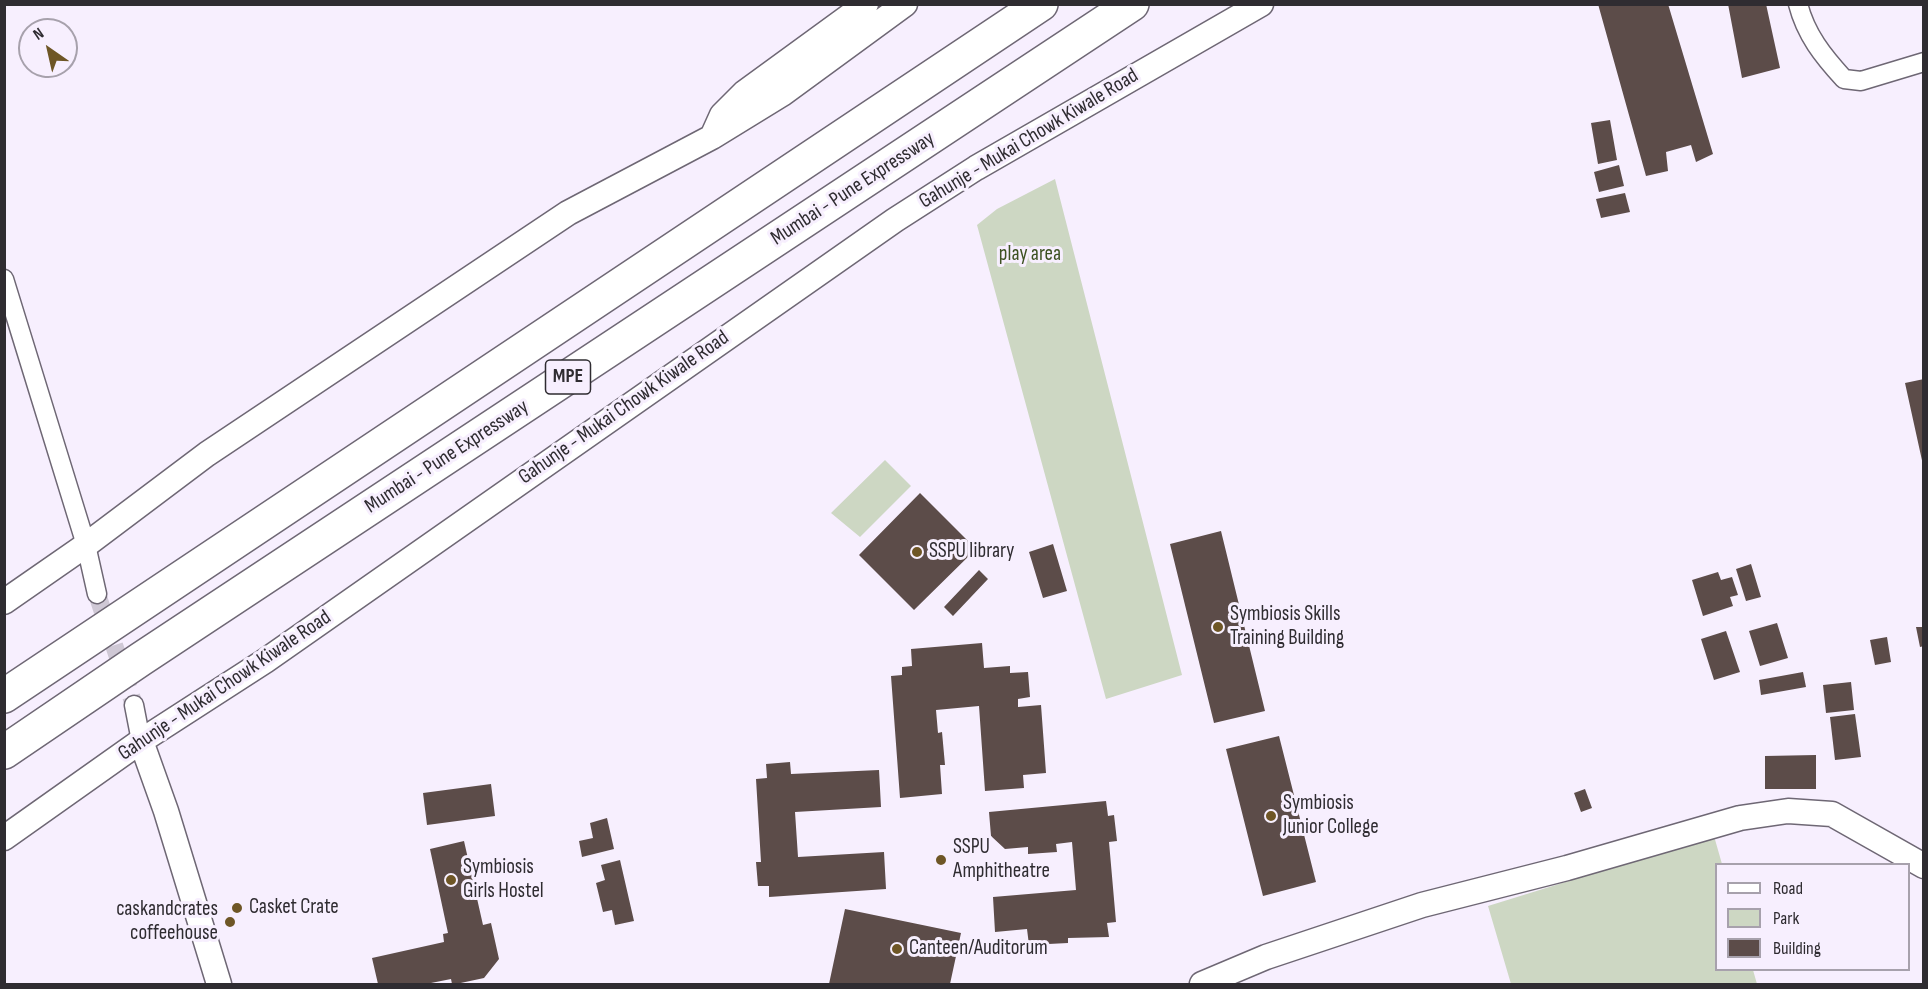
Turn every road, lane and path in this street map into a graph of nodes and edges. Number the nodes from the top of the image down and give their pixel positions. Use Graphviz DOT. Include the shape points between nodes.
graph roads {
  1 [pos="866,4"];
  2 [pos="905,4"];
  3 [pos="1041,4"];
  4 [pos="1132,4"];
  5 [pos="1261,4"];
  6 [pos="1798,4"];
  7 [pos="1923,62"];
  8 [pos="712,137"];
  9 [pos="4,279"];
  10 [pos="86,545"];
  11 [pos="97,594"];
  12 [pos="4,602"];
  13 [pos="4,696"];
  14 [pos="134,705"];
  15 [pos="141,741"];
  16 [pos="4,752"];
  17 [pos="4,838"];
  18 [pos="1923,866"];
  19 [pos="219,984"];
  20 [pos="1202,984"];
  1 -- 8 [label="street" via="744,93 722,115"];
  2 -- 8 [label="street" via="782,94"];
  3 -- 13 [label="highway, MPE"];
  4 -- 16 [label="highway, Mumbai - Pune Expressway / MPE"];
  5 -- 15 [label="street, Gahunje - Mukai Chowk Kiwale Road" via="986,162 895,220 265,662"];
  6 -- 7 [label="street" via="1803,24 1844,79 1861,81"];
  8 -- 10 [label="street" via="568,213 207,454"];
  9 -- 10 [label="street"];
  10 -- 11 [label="street"];
  10 -- 12 [label="street"];
  14 -- 15 [label="street"];
  15 -- 17 [label="street, Gahunje - Mukai Chowk Kiwale Road"];
  15 -- 19 [label="street"];
  18 -- 20 [label="street" via="1832,814 1788,811 1740,818 1422,905 1266,957"];
}
